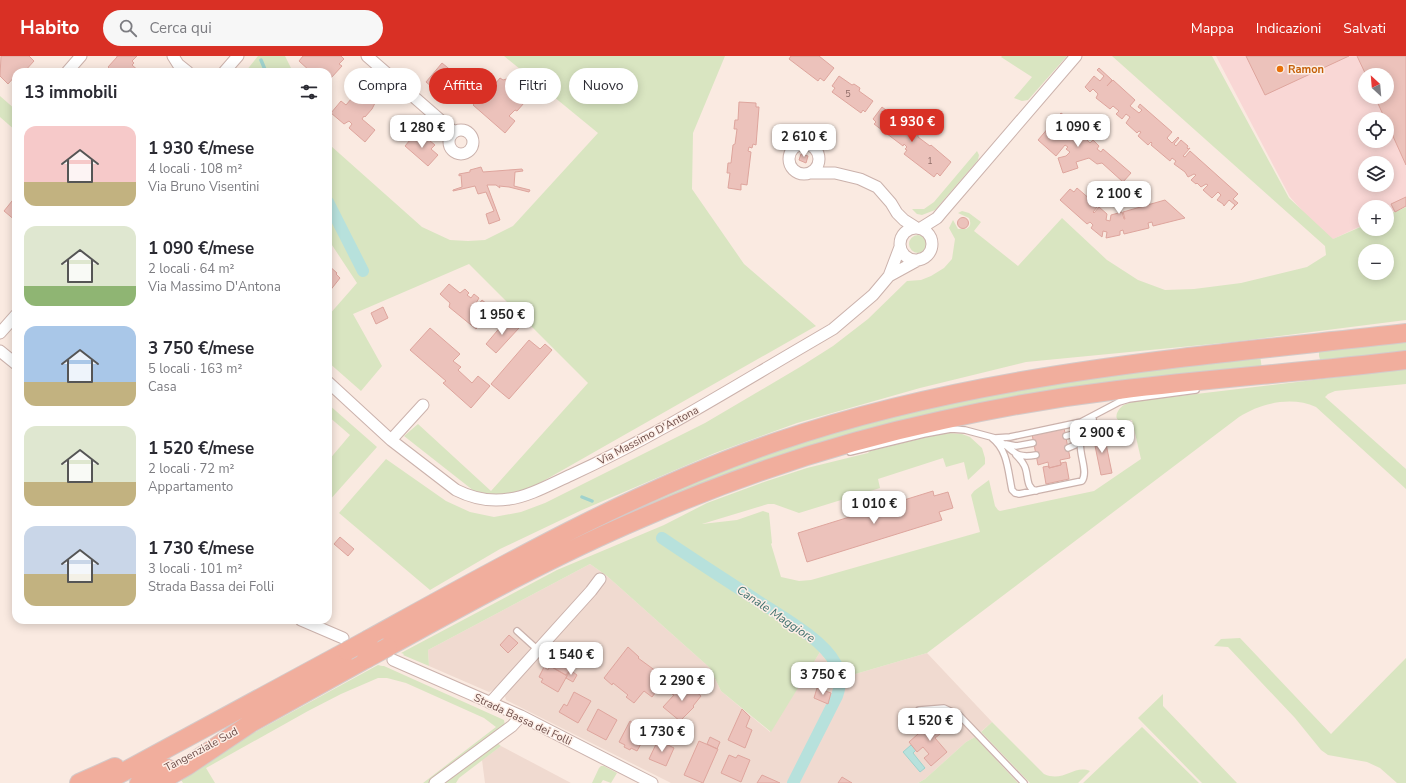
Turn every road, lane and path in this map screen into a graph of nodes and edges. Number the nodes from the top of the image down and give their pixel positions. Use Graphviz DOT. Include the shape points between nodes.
graph roads {
  1 [pos="81,56"];
  2 [pos="173,56"];
  3 [pos="238,56"];
  4 [pos="367,56"];
  5 [pos="1076,56"];
  6 [pos="70,68"];
  7 [pos="183,68"];
  8 [pos="228,68"];
  9 [pos="454,132"];
  10 [pos="818,158"];
  11 [pos="809,173"];
  12 [pos="835,173"];
  13 [pos="942,212"];
  14 [pos="897,213"];
  15 [pos="918,228"];
  16 [pos="900,242"];
  17 [pos="932,244"];
  18 [pos="920,259"];
  19 [pos="889,276"];
  20 [pos="12,320"];
  21 [pos="0,333"];
  22 [pos="1406,333"];
  23 [pos="0,351"];
  24 [pos="1406,360"];
  25 [pos="12,361"];
  26 [pos="1323,369"];
  27 [pos="1273,380"];
  28 [pos="332,386"];
  29 [pos="1206,389"];
  30 [pos="423,405"];
  31 [pos="1101,412"];
  32 [pos="1087,426"];
  33 [pos="988,436"];
  34 [pos="1066,436"];
  35 [pos="1081,438"];
  36 [pos="391,440"];
  37 [pos="1002,443"];
  38 [pos="1033,443"];
  39 [pos="1068,448"];
  40 [pos="1013,452"];
  41 [pos="845,453"];
  42 [pos="1036,455"];
  43 [pos="822,458"];
  44 [pos="760,472"];
  45 [pos="1038,490"];
  46 [pos="600,579"];
  47 [pos="308,624"];
  48 [pos="517,631"];
  49 [pos="345,645"];
  50 [pos="538,650"];
  51 [pos="391,654"];
  52 [pos="490,703"];
  53 [pos="919,710"];
  54 [pos="264,715"];
  55 [pos="229,716"];
  56 [pos="521,716"];
  57 [pos="79,783"];
  58 [pos="104,783"];
  59 [pos="138,783"];
  60 [pos="156,783"];
  61 [pos="436,783"];
  62 [pos="652,783"];
  63 [pos="1024,783"];
  1 -- 6 [label="street"];
  2 -- 7 [label="street"];
  3 -- 8 [label="street"];
  4 -- 9 [label="street"];
  5 -- 13 [label="street, Via Massimo D'Antona"];
  10 -- 11 [label="street" via="816,167"];
  10 -- 11 [label="street" via="815,149 806,144 792,149 789,158 792,168 800,173"];
  10 -- 12 [label="street"];
  11 -- 12 [label="street"];
  12 -- 14 [label="street" via="860,179 877,187"];
  13 -- 15 [label="street, Via Massimo D'Antona" via="937,218"];
  13 -- 17 [label="street, Via Massimo D'Antona"];
  14 -- 15 [label="street"];
  14 -- 16 [label="street"];
  15 -- 16 [label="street, Via Massimo D'Antona" via="905,231"];
  15 -- 17 [label="street" via="929,234"];
  16 -- 18 [label="street" via="905,256"];
  16 -- 19 [label="street, Via Massimo D'Antona"];
  17 -- 18 [label="street, Via Massimo D'Antona" via="928,254"];
  18 -- 19 [label="street, Via Massimo D'Antona"];
  19 -- 36 [label="street, Via Massimo D'Antona" via="873,294 833,328 804,346 628,448 510,500 468,496 456,490"];
  20 -- 21 [label="street"];
  22 -- 49 [label="highway, bridge" via="1201,355 1076,372 947,395 836,423 735,457 643,495 538,546 369,639"];
  23 -- 25 [label="street"];
  24 -- 26 [label="highway"];
  26 -- 27 [label="lane"];
  26 -- 44 [label="highway" via="1120,390 1001,408 890,432"];
  28 -- 36 [label="street, Via Massimo D'Antona"];
  29 -- 31 [label="lane" via="1129,399"];
  30 -- 36 [label="street"];
  31 -- 32 [label="lane"];
  31 -- 33 [label="lane" via="1074,424 1010,438"];
  32 -- 34 [label="lane" via="1076,434"];
  32 -- 35 [label="lane"];
  33 -- 37 [label="lane"];
  33 -- 41 [label="lane" via="951,429"];
  33 -- 45 [label="lane" via="997,441 1003,451 1014,491 1019,494"];
  35 -- 39 [label="lane" via="1076,445"];
  35 -- 45 [label="lane" via="1079,447 1084,479"];
  37 -- 38 [label="lane" via="1012,446"];
  37 -- 40 [label="lane"];
  40 -- 42 [label="lane" via="1020,456"];
  40 -- 45 [label="lane" via="1025,466 1032,490"];
  43 -- 44 [label="lane"];
  44 -- 51 [label="highway" via="677,503 588,542 514,580"];
  46 -- 50 [label="street"];
  47 -- 49 [label="street"];
  48 -- 50 [label="lane"];
  49 -- 55 [label="highway"];
  50 -- 52 [label="street"];
  51 -- 52 [label="street, Strada Bassa dei Folli"];
  51 -- 54 [label="highway, bridge" via="366,659"];
  52 -- 56 [label="street, Strada Bassa dei Folli"];
  53 -- 63 [label="lane" via="944,708 959,715"];
  54 -- 59 [label="highway, Tangenziale Sud"];
  54 -- 60 [label="highway" via="187,766"];
  55 -- 57 [label="highway"];
  55 -- 58 [label="highway"];
  56 -- 61 [label="street" via="512,726"];
  56 -- 62 [label="street, Strada Bassa dei Folli"];
}
